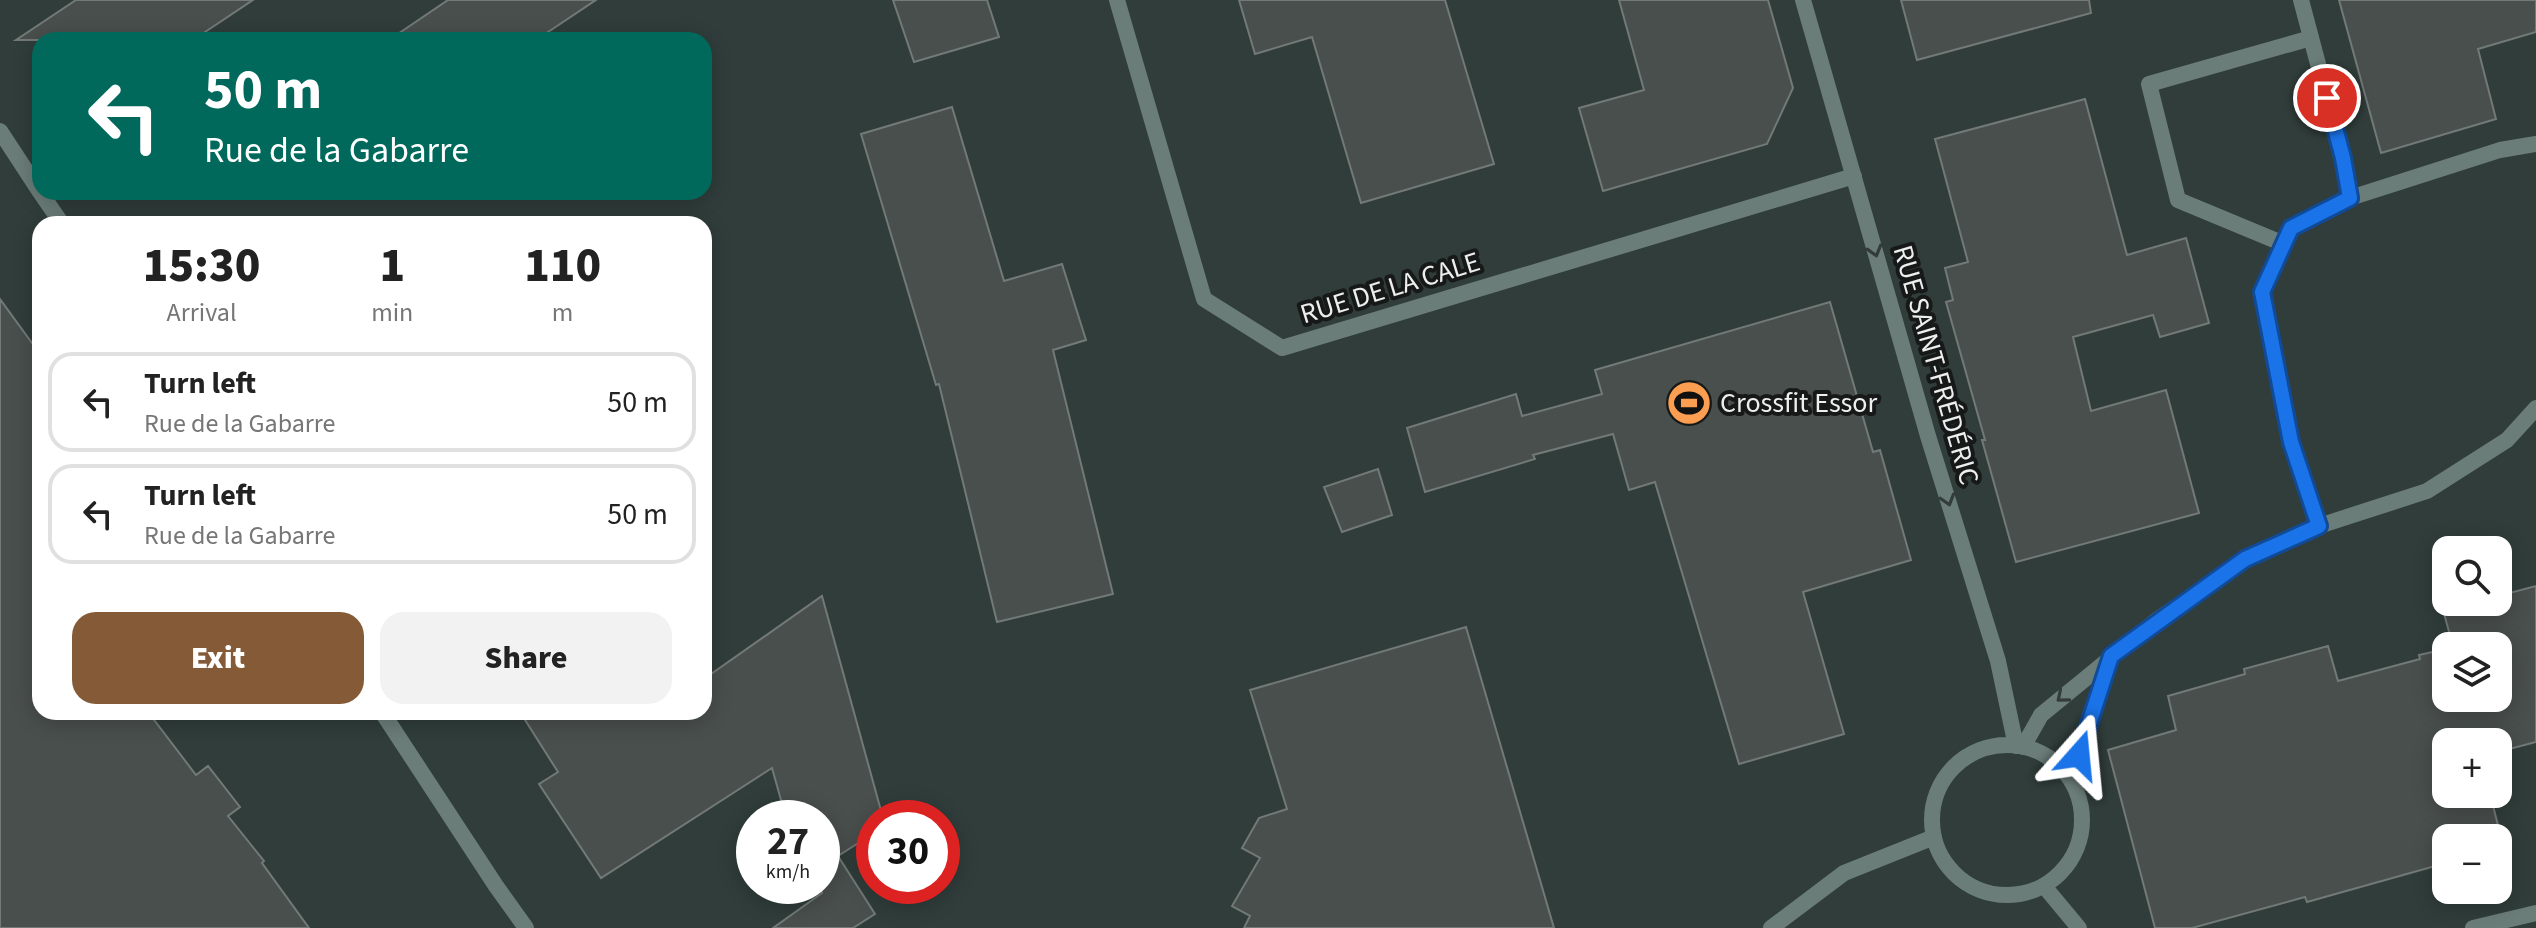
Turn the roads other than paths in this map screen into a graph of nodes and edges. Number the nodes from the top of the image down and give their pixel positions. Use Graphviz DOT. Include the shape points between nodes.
graph roads {
  1 [pos="1117,0"];
  2 [pos="1803,0"];
  3 [pos="2301,0"];
  4 [pos="2311,38"];
  5 [pos="0,131"];
  6 [pos="2536,144"];
  7 [pos="1854,176"];
  8 [pos="32,180"];
  9 [pos="2350,198"];
  10 [pos="2284,244"];
  11 [pos="2536,408"];
  12 [pos="2319,526"];
  13 [pos="2111,656"];
  14 [pos="387,720"];
  15 [pos="2020,746"];
  16 [pos="2071,780"];
  17 [pos="1934,837"];
  18 [pos="2044,886"];
  19 [pos="2536,913"];
  20 [pos="526,928"];
  21 [pos="1771,928"];
  22 [pos="2079,928"];
  23 [pos="2473,928"];
  1 -- 7 [label="street, RUE DE LA CALE" via="1204,299 1282,348"];
  2 -- 7 [label="street, RUE SAINT-FRÉDÉRIC"];
  3 -- 4 [label="street"];
  4 -- 9 [label="street"];
  4 -- 10 [label="street" via="2149,84 2178,200"];
  5 -- 8 [label="street"];
  6 -- 9 [label="street" via="2500,150"];
  7 -- 15 [label="street, RUE SAINT-FRÉDÉRIC, one-way"];
  9 -- 10 [label="street" via="2291,228"];
  10 -- 12 [label="street" via="2262,292 2291,442"];
  11 -- 12 [label="street" via="2507,440 2427,491"];
  12 -- 13 [label="street" via="2245,559"];
  13 -- 15 [label="street, one-way" via="2041,715"];
  13 -- 16 [label="street"];
  14 -- 20 [label="street"];
  15 -- 16 [label="street" via="2042,753"];
  15 -- 17 [label="street" via="1987,748 1961,761 1942,783 1933,809"];
  16 -- 18 [label="street" via="2083,827 2063,871"];
  17 -- 18 [label="street" via="1957,876 1977,889 2023,894"];
  17 -- 21 [label="street" via="1844,873"];
  18 -- 22 [label="street"];
  19 -- 23 [label="street"];
}
